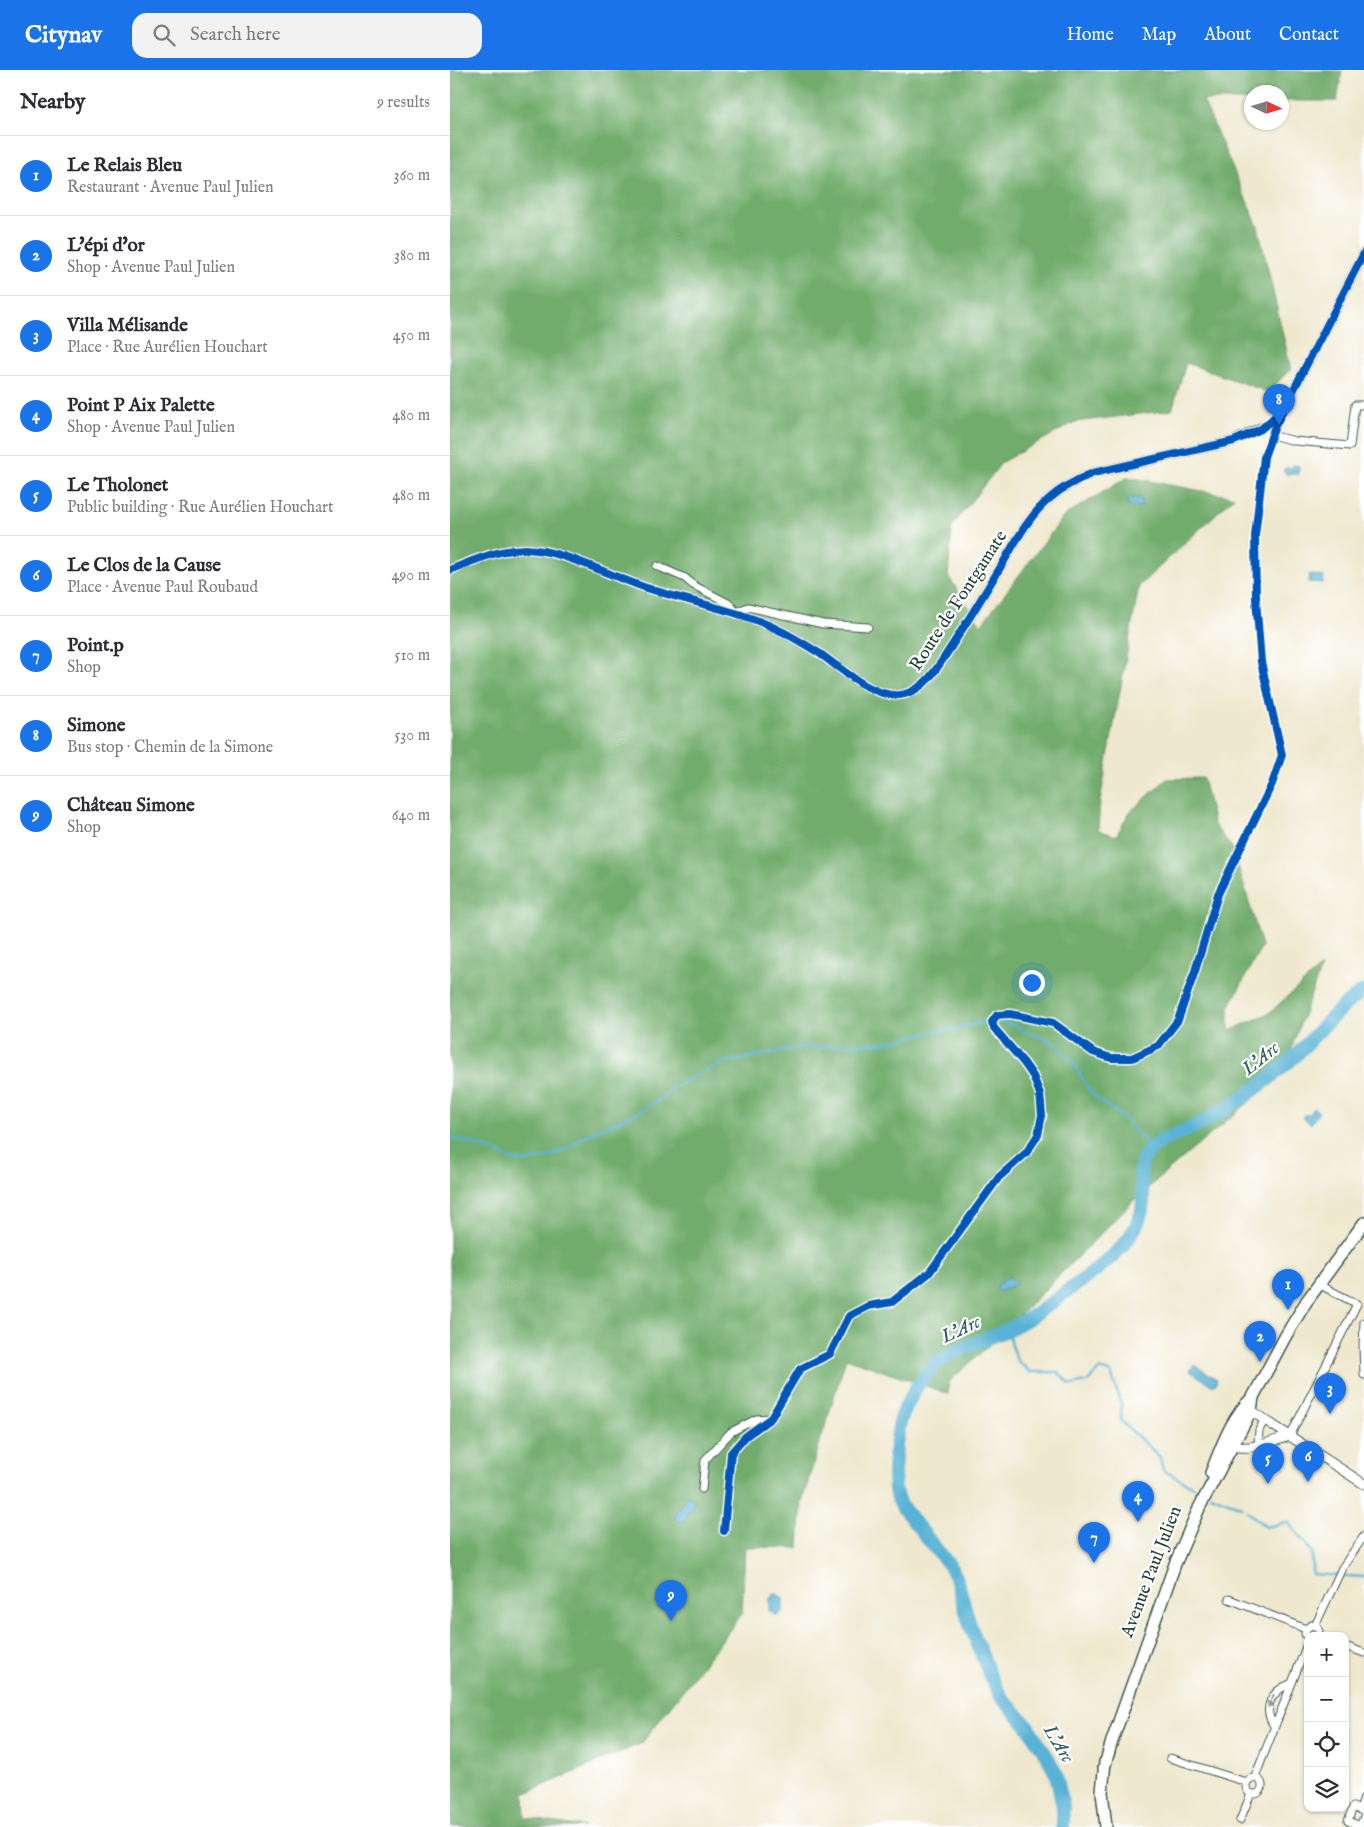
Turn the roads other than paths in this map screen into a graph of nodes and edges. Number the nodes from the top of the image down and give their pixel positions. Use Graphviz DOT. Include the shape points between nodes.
graph roads {
  1 [pos="1364,253"];
  2 [pos="1364,405"];
  3 [pos="1283,410"];
  4 [pos="1271,435"];
  5 [pos="657,566"];
  6 [pos="450,570"];
  7 [pos="736,612"];
  8 [pos="868,627"];
  9 [pos="1364,1223"];
  10 [pos="1320,1285"];
  11 [pos="1361,1306"];
  12 [pos="1364,1322"];
  13 [pos="1364,1375"];
  14 [pos="1244,1410"];
  15 [pos="771,1418"];
  16 [pos="1265,1419"];
  17 [pos="1290,1436"];
  18 [pos="1258,1445"];
  19 [pos="1233,1446"];
  20 [pos="1364,1484"];
  21 [pos="702,1489"];
  22 [pos="1205,1491"];
  23 [pos="724,1531"];
  24 [pos="1364,1536"];
  25 [pos="1229,1599"];
  26 [pos="1316,1626"];
  27 [pos="1306,1629"];
  28 [pos="1305,1632"];
  29 [pos="1319,1632"];
  30 [pos="1349,1647"];
  31 [pos="1304,1651"];
  32 [pos="1364,1653"];
  33 [pos="1290,1684"];
  34 [pos="1274,1726"];
  35 [pos="1170,1758"];
  36 [pos="1256,1778"];
  37 [pos="1246,1782"];
  38 [pos="1251,1794"];
  39 [pos="1364,1798"];
  40 [pos="1362,1810"];
  41 [pos="1364,1817"];
  42 [pos="1240,1820"];
  43 [pos="1106,1827"];
  1 -- 3 [label="street"];
  2 -- 4 [label="street" via="1355,405 1350,446 1295,441"];
  3 -- 4 [label="street"];
  3 -- 7 [label="street, Route de Fontgamate" via="1261,429 1234,440 1093,473 1061,489 1047,500 1026,526 938,667 916,690 904,695 876,691 784,632"];
  4 -- 15 [label="street" via="1258,496 1256,599 1261,662 1282,755 1272,784 1218,894 1178,1020 1158,1046 1132,1058 1110,1058 1093,1052 1053,1023 1010,1014 996,1015 992,1022 994,1028 1024,1063 1040,1094 1042,1115 1038,1135 1026,1153 999,1177 929,1273 892,1302 868,1306 849,1316 830,1354 800,1369"];
  5 -- 7 [label="street" via="730,604"];
  6 -- 7 [label="street, Route de Fontgamate" via="487,556 526,549 546,552 653,590"];
  7 -- 8 [label="street" via="748,607 823,624"];
  9 -- 10 [label="main road, Avenue Paul Julien"];
  10 -- 11 [label="street"];
  10 -- 14 [label="main road, Avenue Paul Julien" via="1306,1302"];
  11 -- 17 [label="street"];
  12 -- 13 [label="street"];
  14 -- 16 [label="street"];
  14 -- 19 [label="main road, Avenue Paul Julien"];
  14 -- 22 [label="main road, Avenue Paul Julien" via="1221,1448"];
  15 -- 21 [label="street" via="756,1419 731,1432 704,1460"];
  15 -- 23 [label="street" via="746,1436 731,1453"];
  16 -- 17 [label="street"];
  16 -- 18 [label="street" via="1259,1430"];
  17 -- 18 [label="street"];
  17 -- 20 [label="street"];
  18 -- 19 [label="street"];
  19 -- 22 [label="main road, Avenue Paul Julien"];
  22 -- 43 [label="main road, Avenue Paul Julien" via="1172,1563 1108,1737 1102,1792"];
  24 -- 26 [label="street" via="1342,1568"];
  25 -- 27 [label="street"];
  26 -- 27 [label="street"];
  26 -- 29 [label="street"];
  27 -- 28 [label="street"];
  30 -- 32 [label="street"];
  31 -- 33 [label="street"];
  33 -- 34 [label="street"];
  33 -- 34 [label="street, one-way" via="1276,1691 1268,1709"];
  34 -- 36 [label="street"];
  35 -- 37 [label="street"];
  36 -- 37 [label="street"];
  36 -- 38 [label="street" via="1262,1788"];
  37 -- 38 [label="street"];
  38 -- 42 [label="street"];
  39 -- 40 [label="street"];
  40 -- 41 [label="street" via="1353,1807 1348,1821 1360,1826"];
}
